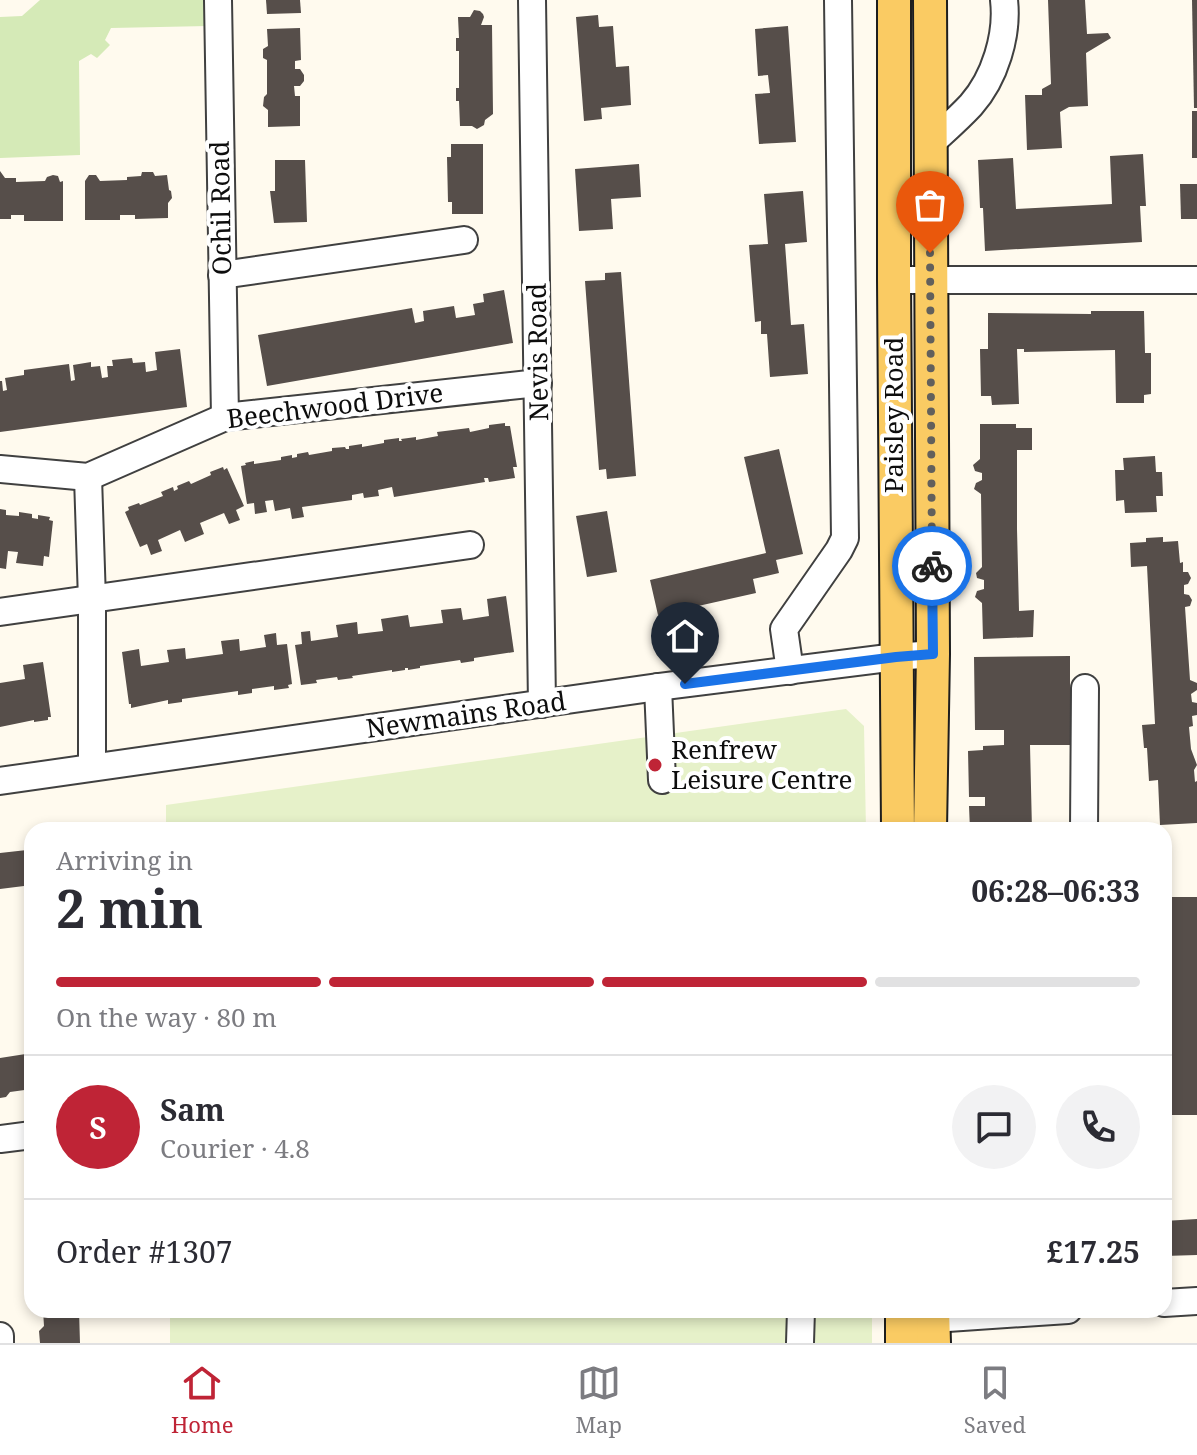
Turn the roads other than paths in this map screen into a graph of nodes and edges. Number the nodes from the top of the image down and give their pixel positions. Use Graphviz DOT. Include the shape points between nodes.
graph roads {
  1 [pos="218,0"];
  2 [pos="532,0"];
  3 [pos="838,0"];
  4 [pos="894,0"];
  5 [pos="930,0"];
  6 [pos="1004,0"];
  7 [pos="930,144"];
  8 [pos="464,240"];
  9 [pos="222,275"];
  10 [pos="894,280"];
  11 [pos="1197,280"];
  12 [pos="930,281"];
  13 [pos="538,383"];
  14 [pos="225,417"];
  15 [pos="0,469"];
  16 [pos="88,477"];
  17 [pos="470,545"];
  18 [pos="92,600"];
  19 [pos="0,612"];
  20 [pos="933,654"];
  21 [pos="896,657"];
  22 [pos="790,671"];
  23 [pos="658,687"];
  24 [pos="1085,688"];
  25 [pos="542,704"];
  26 [pos="92,767"];
  27 [pos="662,780"];
  28 [pos="0,781"];
  29 [pos="898,822"];
  30 [pos="930,822"];
  31 [pos="1084,822"];
  32 [pos="24,1136"];
  33 [pos="0,1139"];
  34 [pos="1197,1301"];
  35 [pos="1172,1303"];
  36 [pos="801,1318"];
  37 [pos="902,1318"];
  38 [pos="991,1318"];
  39 [pos="933,1324"];
  40 [pos="0,1336"];
  41 [pos="0,1343"];
  42 [pos="800,1343"];
  43 [pos="902,1343"];
  44 [pos="912,1343"];
  1 -- 9 [label="street, Ochil Road"];
  2 -- 13 [label="street, Nevis Road"];
  3 -- 22 [label="street, Paisley Road" via="845,538 784,629"];
  4 -- 10 [label="main road, Paisley Road"];
  5 -- 7 [label="main road, Paisley Road"];
  6 -- 7 [label="street" via="1002,39 989,77 973,103"];
  7 -- 12 [label="main road, Paisley Road"];
  8 -- 9 [label="street"];
  9 -- 14 [label="street, Ochil Road"];
  10 -- 12 [label="street"];
  10 -- 21 [label="main road, Paisley Road"];
  11 -- 12 [label="street"];
  12 -- 20 [label="main road, Paisley Road"];
  13 -- 14 [label="street, Beechwood Drive"];
  13 -- 25 [label="street, Nevis Road"];
  14 -- 16 [label="street, Beechwood Drive"];
  15 -- 16 [label="street, Beechwood Drive"];
  16 -- 18 [label="street"];
  17 -- 18 [label="street"];
  18 -- 19 [label="street"];
  18 -- 26 [label="street"];
  20 -- 21 [label="street, Newmains Road"];
  20 -- 30 [label="main road, Paisley Road"];
  21 -- 22 [label="street, Newmains Road"];
  21 -- 29 [label="main road, Paisley Road"];
  22 -- 23 [label="street, Newmains Road"];
  23 -- 25 [label="street, Newmains Road"];
  23 -- 27 [label="street"];
  24 -- 31 [label="street"];
  25 -- 26 [label="street, Newmains Road"];
  26 -- 28 [label="street, Newmains Road"];
  32 -- 33 [label="street"];
  34 -- 35 [label="street"];
  36 -- 42 [label="street"];
  37 -- 43 [label="main road"];
  38 -- 39 [label="street"];
  39 -- 44 [label="street" via="925,1324"];
  40 -- 41 [label="street"];
}
